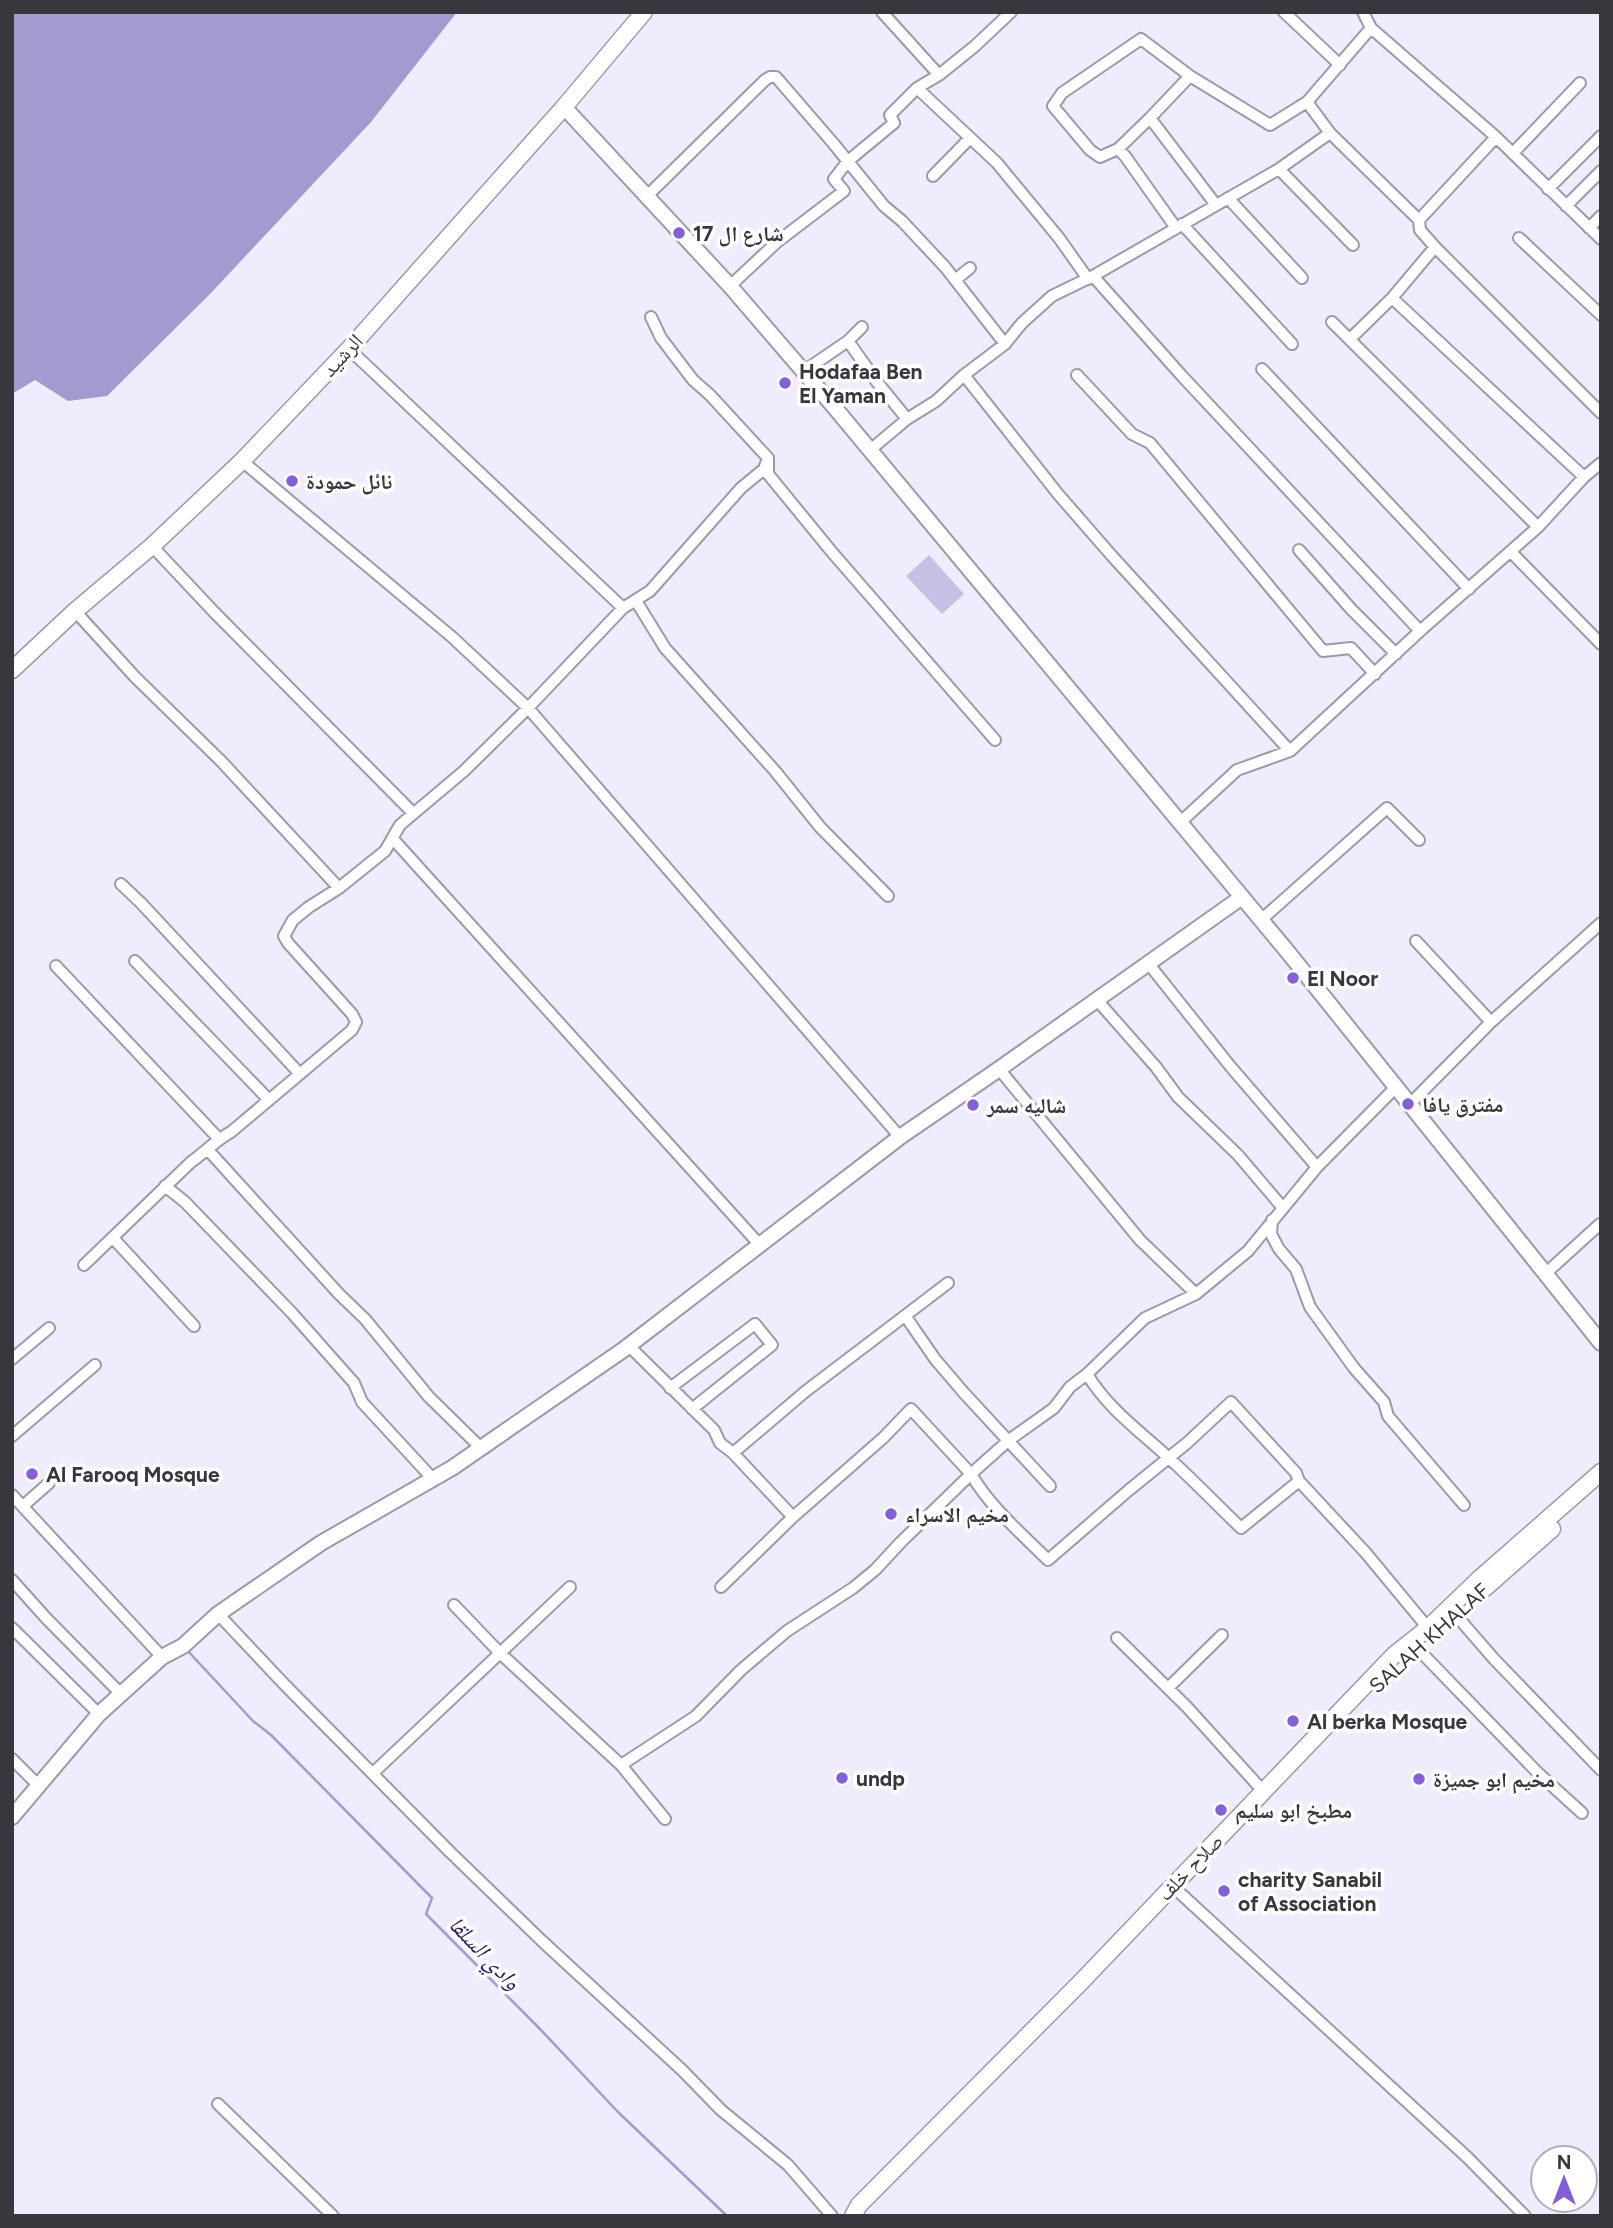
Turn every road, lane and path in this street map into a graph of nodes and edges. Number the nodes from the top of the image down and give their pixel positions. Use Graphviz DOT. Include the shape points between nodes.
graph roads {
  1 [pos="643,12"];
  2 [pos="882,12"];
  3 [pos="1011,12"];
  4 [pos="1284,12"];
  5 [pos="1363,12"];
  6 [pos="1371,28"];
  7 [pos="1340,65"];
  8 [pos="939,75"];
  9 [pos="1190,76"];
  10 [pos="1580,83"];
  11 [pos="918,88"];
  12 [pos="1307,102"];
  13 [pos="564,107"];
  14 [pos="1150,118"];
  15 [pos="1330,132"];
  16 [pos="1601,136"];
  17 [pos="1496,137"];
  18 [pos="970,138"];
  19 [pos="1118,149"];
  20 [pos="1513,153"];
  21 [pos="848,161"];
  22 [pos="1279,169"];
  23 [pos="1601,171"];
  24 [pos="933,176"];
  25 [pos="1548,189"];
  26 [pos="646,197"];
  27 [pos="1228,198"];
  28 [pos="1216,205"];
  29 [pos="1566,206"];
  30 [pos="1601,216"];
  31 [pos="1419,220"];
  32 [pos="1179,226"];
  33 [pos="1589,228"];
  34 [pos="1519,238"];
  35 [pos="1601,239"];
  36 [pos="1353,245"];
  37 [pos="1435,247"];
  38 [pos="970,268"];
  39 [pos="1091,277"];
  40 [pos="1302,278"];
  41 [pos="955,280"];
  42 [pos="730,286"];
  43 [pos="1391,298"];
  44 [pos="1601,315"];
  45 [pos="651,317"];
  46 [pos="1332,322"];
  47 [pos="862,327"];
  48 [pos="1350,339"];
  49 [pos="848,341"];
  50 [pos="1005,344"];
  51 [pos="1292,344"];
  52 [pos="349,349"];
  53 [pos="1262,369"];
  54 [pos="804,371"];
  55 [pos="1077,375"];
  56 [pos="964,376"];
  57 [pos="1601,413"];
  58 [pos="908,419"];
  59 [pos="869,451"];
  60 [pos="768,458"];
  61 [pos="242,461"];
  62 [pos="1601,463"];
  63 [pos="1584,477"];
  64 [pos="1538,527"];
  65 [pos="152,546"];
  66 [pos="1299,550"];
  67 [pos="1511,552"];
  68 [pos="1469,589"];
  69 [pos="636,601"];
  70 [pos="623,608"];
  71 [pos="75,611"];
  72 [pos="1420,631"];
  73 [pos="1601,644"];
  74 [pos="1396,654"];
  75 [pos="12,670"];
  76 [pos="1375,674"];
  77 [pos="528,708"];
  78 [pos="995,740"];
  79 [pos="1290,751"];
  80 [pos="413,813"];
  81 [pos="1185,818"];
  82 [pos="393,839"];
  83 [pos="1419,840"];
  84 [pos="121,884"];
  85 [pos="339,888"];
  86 [pos="888,896"];
  87 [pos="1241,897"];
  88 [pos="1261,920"];
  89 [pos="1601,923"];
  90 [pos="1416,941"];
  91 [pos="135,961"];
  92 [pos="1148,963"];
  93 [pos="56,966"];
  94 [pos="1097,1000"];
  95 [pos="1491,1022"];
  96 [pos="999,1069"];
  97 [pos="300,1074"];
  98 [pos="1396,1087"];
  99 [pos="269,1100"];
  100 [pos="1410,1104"];
  101 [pos="900,1137"];
  102 [pos="219,1139"];
  103 [pos="208,1150"];
  104 [pos="1317,1167"];
  105 [pos="165,1186"];
  106 [pos="1283,1208"];
  107 [pos="1272,1220"];
  108 [pos="1600,1224"];
  109 [pos="113,1238"];
  110 [pos="759,1244"];
  111 [pos="84,1265"];
  112 [pos="1545,1274"];
  113 [pos="948,1283"];
  114 [pos="1196,1294"];
  115 [pos="906,1317"];
  116 [pos="194,1326"];
  117 [pos="49,1328"];
  118 [pos="1601,1343"];
  119 [pos="629,1346"];
  120 [pos="12,1359"];
  121 [pos="94,1365"];
  122 [pos="1087,1374"];
  123 [pos="670,1388"];
  124 [pos="692,1409"];
  125 [pos="12,1436"];
  126 [pos="1009,1440"];
  127 [pos="480,1447"];
  128 [pos="733,1452"];
  129 [pos="1169,1458"];
  130 [pos="1601,1472"];
  131 [pos="971,1474"];
  132 [pos="432,1478"];
  133 [pos="1298,1480"];
  134 [pos="49,1483"];
  135 [pos="1601,1485"];
  136 [pos="1051,1486"];
  137 [pos="12,1495"];
  138 [pos="1464,1505"];
  139 [pos="23,1506"];
  140 [pos="793,1517"];
  141 [pos="12,1580"];
  142 [pos="570,1587"];
  143 [pos="721,1587"];
  144 [pos="454,1605"];
  145 [pos="218,1614"];
  146 [pos="1455,1614"];
  147 [pos="12,1628"];
  148 [pos="1428,1628"];
  149 [pos="1222,1635"];
  150 [pos="1117,1638"];
  151 [pos="1415,1646"];
  152 [pos="500,1653"];
  153 [pos="162,1657"];
  154 [pos="1168,1688"];
  155 [pos="121,1694"];
  156 [pos="99,1714"];
  157 [pos="12,1759"];
  158 [pos="621,1765"];
  159 [pos="1601,1770"];
  160 [pos="373,1773"];
  161 [pos="39,1786"];
  162 [pos="1263,1791"];
  163 [pos="1582,1813"];
  164 [pos="12,1817"];
  165 [pos="664,1819"];
  166 [pos="1180,1893"];
  167 [pos="218,2104"];
  168 [pos="860,2215"];
  169 [pos="333,2216"];
  170 [pos="832,2216"];
  171 [pos="1525,2216"];
  1 -- 13 [label="main road, الرشيد"];
  2 -- 8 [label="street"];
  3 -- 8 [label="street"];
  4 -- 7 [label="street"];
  5 -- 6 [label="street"];
  6 -- 7 [label="street"];
  6 -- 17 [label="street"];
  7 -- 12 [label="street"];
  8 -- 11 [label="street"];
  9 -- 12 [label="street" via="1270,125"];
  9 -- 14 [label="street"];
  9 -- 19 [label="street" via="1141,39 1062,93 1053,106 1090,150 1100,157"];
  10 -- 20 [label="street"];
  11 -- 18 [label="street"];
  11 -- 21 [label="street" via="890,115 894,123"];
  12 -- 15 [label="street"];
  13 -- 26 [label="street"];
  13 -- 52 [label="main road, الرشيد"];
  14 -- 19 [label="street"];
  14 -- 28 [label="street"];
  15 -- 22 [label="street"];
  15 -- 31 [label="street"];
  16 -- 25 [label="street"];
  17 -- 20 [label="street"];
  17 -- 31 [label="street"];
  18 -- 24 [label="street"];
  18 -- 39 [label="street" via="997,163"];
  19 -- 32 [label="street"];
  20 -- 25 [label="street"];
  21 -- 26 [label="street" via="776,77 770,77"];
  21 -- 41 [label="street"];
  21 -- 42 [label="street" via="834,179 844,191 777,242"];
  22 -- 27 [label="street"];
  22 -- 36 [label="street"];
  23 -- 29 [label="street"];
  25 -- 29 [label="street"];
  26 -- 42 [label="street"];
  27 -- 28 [label="street"];
  27 -- 40 [label="street"];
  28 -- 32 [label="street"];
  29 -- 33 [label="street"];
  30 -- 33 [label="street"];
  31 -- 37 [label="street" via="1420,230"];
  32 -- 39 [label="street"];
  32 -- 51 [label="street"];
  33 -- 35 [label="street"];
  34 -- 44 [label="street"];
  37 -- 43 [label="street"];
  37 -- 57 [label="street"];
  38 -- 41 [label="street"];
  39 -- 50 [label="street" via="1052,296"];
  39 -- 72 [label="street"];
  41 -- 50 [label="street"];
  42 -- 54 [label="street"];
  43 -- 48 [label="street"];
  43 -- 63 [label="street"];
  45 -- 60 [label="street" via="692,380"];
  46 -- 48 [label="street"];
  47 -- 49 [label="street"];
  48 -- 64 [label="street"];
  49 -- 54 [label="street"];
  49 -- 58 [label="street"];
  50 -- 56 [label="street"];
  52 -- 61 [label="main road, الرشيد"];
  52 -- 70 [label="street"];
  53 -- 68 [label="street"];
  54 -- 59 [label="street"];
  55 -- 76 [label="street" via="1132,434 1150,443 1323,651 1351,648"];
  56 -- 58 [label="street"];
  56 -- 79 [label="street" via="1094,535"];
  58 -- 59 [label="street"];
  59 -- 87 [label="street"];
  60 -- 69 [label="street" via="764,469"];
  60 -- 78 [label="street" via="768,474"];
  61 -- 65 [label="main road, الرشيد"];
  61 -- 77 [label="street" via="452,637"];
  62 -- 63 [label="street"];
  63 -- 64 [label="street"];
  64 -- 67 [label="street"];
  65 -- 71 [label="main road, الرشيد"];
  65 -- 80 [label="street"];
  66 -- 74 [label="street"];
  67 -- 68 [label="street"];
  67 -- 73 [label="street"];
  68 -- 72 [label="street"];
  69 -- 70 [label="street"];
  69 -- 86 [label="street" via="665,648 820,827"];
  70 -- 77 [label="street"];
  71 -- 75 [label="main road, الرشيد"];
  71 -- 85 [label="street"];
  72 -- 74 [label="street"];
  74 -- 76 [label="street"];
  76 -- 79 [label="street"];
  77 -- 80 [label="street"];
  77 -- 101 [label="street"];
  79 -- 81 [label="street" via="1237,769"];
  80 -- 82 [label="street"];
  82 -- 85 [label="street" via="385,851"];
  82 -- 110 [label="street"];
  83 -- 88 [label="street" via="1387,808"];
  84 -- 97 [label="street"];
  85 -- 97 [label="street" via="293,920 284,936 356,1022"];
  87 -- 88 [label="street"];
  87 -- 92 [label="street"];
  88 -- 98 [label="street"];
  89 -- 95 [label="street"];
  90 -- 95 [label="street"];
  91 -- 99 [label="street"];
  92 -- 94 [label="street"];
  92 -- 104 [label="street"];
  93 -- 102 [label="street"];
  94 -- 96 [label="street"];
  94 -- 106 [label="street" via="1178,1097 1238,1155"];
  95 -- 100 [label="street"];
  96 -- 101 [label="street"];
  96 -- 114 [label="street" via="1140,1240"];
  97 -- 99 [label="street"];
  98 -- 100 [label="street"];
  98 -- 104 [label="street"];
  99 -- 102 [label="street"];
  100 -- 112 [label="street"];
  101 -- 110 [label="street"];
  102 -- 103 [label="street"];
  103 -- 105 [label="street"];
  103 -- 127 [label="street" via="365,1320 429,1397"];
  104 -- 106 [label="street"];
  105 -- 109 [label="street"];
  105 -- 132 [label="street" via="292,1313 354,1383 362,1402"];
  106 -- 107 [label="street"];
  107 -- 114 [label="street" via="1248,1251"];
  107 -- 138 [label="street" via="1271,1234 1296,1269 1310,1307 1384,1402 1388,1416"];
  108 -- 112 [label="street"];
  109 -- 111 [label="street"];
  109 -- 116 [label="street"];
  110 -- 119 [label="street"];
  112 -- 118 [label="street"];
  113 -- 115 [label="street"];
  114 -- 122 [label="street" via="1145,1318"];
  115 -- 126 [label="street" via="935,1359"];
  115 -- 128 [label="street"];
  117 -- 120 [label="street"];
  119 -- 123 [label="street"];
  119 -- 127 [label="street"];
  121 -- 125 [label="street"];
  122 -- 126 [label="street" via="1054,1408"];
  122 -- 129 [label="street" via="1099,1394"];
  123 -- 124 [label="street"];
  123 -- 124 [label="street" via="755,1324 772,1345"];
  124 -- 128 [label="street"];
  126 -- 131 [label="street"];
  126 -- 136 [label="street"];
  127 -- 132 [label="street"];
  128 -- 140 [label="street"];
  129 -- 131 [label="street" via="1048,1560"];
  129 -- 133 [label="street" via="1241,1528"];
  129 -- 133 [label="street" via="1231,1402"];
  130 -- 148 [label="main road, صلاح خلف"];
  131 -- 140 [label="street" via="911,1409"];
  131 -- 158 [label="street" via="875,1570 787,1631 696,1716"];
  132 -- 145 [label="street" via="321,1543"];
  133 -- 148 [label="street"];
  134 -- 139 [label="street"];
  135 -- 146 [label="main road, SALAH KHALAF"];
  137 -- 139 [label="street"];
  139 -- 153 [label="street"];
  140 -- 143 [label="street"];
  141 -- 155 [label="street"];
  142 -- 152 [label="street"];
  144 -- 152 [label="street"];
  145 -- 153 [label="street" via="183,1646"];
  145 -- 160 [label="street"];
  146 -- 151 [label="main road, SALAH KHALAF"];
  146 -- 159 [label="street"];
  147 -- 156 [label="street"];
  148 -- 162 [label="main road, صلاح خلف" via="1394,1655"];
  149 -- 154 [label="street"];
  150 -- 154 [label="street"];
  151 -- 163 [label="street"];
  151 -- 166 [label="main road, SALAH KHALAF"];
  152 -- 158 [label="street"];
  152 -- 160 [label="street"];
  153 -- 155 [label="street"];
  154 -- 162 [label="street"];
  155 -- 156 [label="street"];
  156 -- 161 [label="street"];
  157 -- 161 [label="street"];
  158 -- 165 [label="street"];
  160 -- 170 [label="street" via="542,1941 721,2110 788,2165"];
  161 -- 164 [label="street"];
  162 -- 168 [label="main road, صلاح خلف" via="859,2205"];
  166 -- 168 [label="main road, صلاح خلف"];
  166 -- 171 [label="street"];
  167 -- 169 [label="street"];
}
